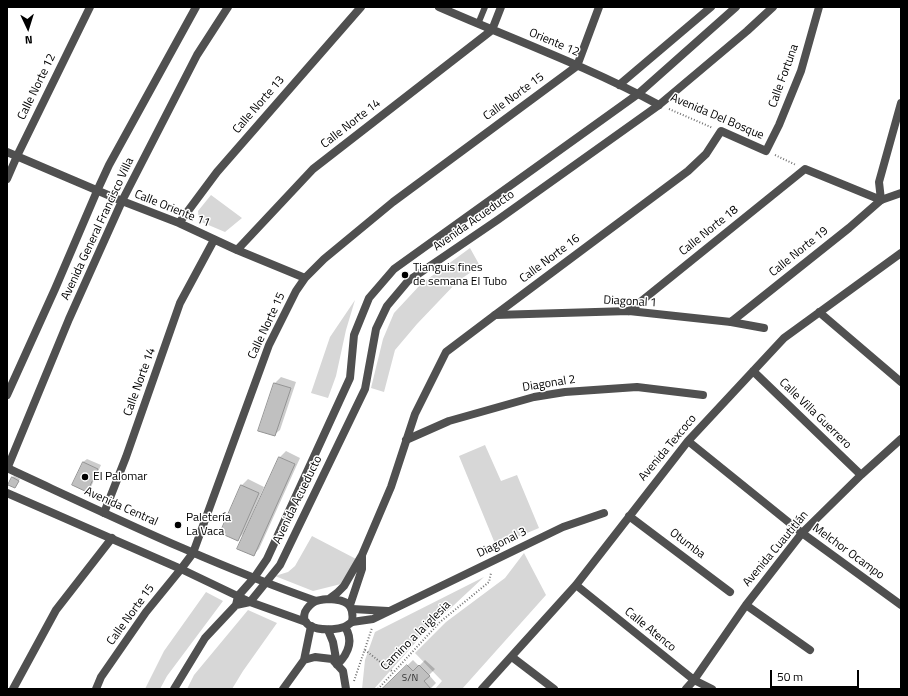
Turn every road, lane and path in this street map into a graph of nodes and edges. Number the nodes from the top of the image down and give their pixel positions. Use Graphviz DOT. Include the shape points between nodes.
graph roads {
  1 [pos="90,7"];
  2 [pos="196,7"];
  3 [pos="228,7"];
  4 [pos="361,7"];
  5 [pos="439,7"];
  6 [pos="485,7"];
  7 [pos="501,7"];
  8 [pos="599,7"];
  9 [pos="711,7"];
  10 [pos="736,7"];
  11 [pos="773,7"];
  12 [pos="819,7"];
  13 [pos="478,24"];
  14 [pos="492,30"];
  15 [pos="577,66"];
  16 [pos="619,85"];
  17 [pos="638,94"];
  18 [pos="901,103"];
  19 [pos="659,105"];
  20 [pos="721,131"];
  21 [pos="766,151"];
  22 [pos="7,152"];
  23 [pos="17,156"];
  24 [pos="805,169"];
  25 [pos="7,179"];
  26 [pos="97,191"];
  27 [pos="901,193"];
  28 [pos="882,200"];
  29 [pos="122,201"];
  30 [pos="179,223"];
  31 [pos="214,240"];
  32 [pos="237,250"];
  33 [pos="901,253"];
  34 [pos="305,278"];
  35 [pos="629,311"];
  36 [pos="819,312"];
  37 [pos="495,315"];
  38 [pos="731,322"];
  39 [pos="764,328"];
  40 [pos="753,371"];
  41 [pos="901,382"];
  42 [pos="7,395"];
  43 [pos="703,395"];
  44 [pos="901,439"];
  45 [pos="406,440"];
  46 [pos="688,440"];
  47 [pos="7,468"];
  48 [pos="861,475"];
  49 [pos="7,493"];
  50 [pos="104,513"];
  51 [pos="604,513"];
  52 [pos="629,516"];
  53 [pos="802,533"];
  54 [pos="112,538"];
  55 [pos="193,553"];
  56 [pos="362,556"];
  57 [pos="494,560"];
  58 [pos="181,569"];
  59 [pos="254,578"];
  60 [pos="264,583"];
  61 [pos="576,585"];
  62 [pos="730,592"];
  63 [pos="238,596"];
  64 [pos="329,598"];
  65 [pos="316,601"];
  66 [pos="250,602"];
  67 [pos="236,605"];
  68 [pos="746,605"];
  69 [pos="901,605"];
  70 [pos="351,607"];
  71 [pos="389,611"];
  72 [pos="373,619"];
  73 [pos="309,624"];
  74 [pos="348,624"];
  75 [pos="328,630"];
  76 [pos="365,650"];
  77 [pos="810,650"];
  78 [pos="306,651"];
  79 [pos="315,657"];
  80 [pos="512,657"];
  81 [pos="304,660"];
  82 [pos="337,665"];
  83 [pos="393,672"];
  84 [pos="694,680"];
  85 [pos="13,689"];
  86 [pos="96,689"];
  87 [pos="174,689"];
  88 [pos="283,689"];
  89 [pos="346,689"];
  90 [pos="378,689"];
  91 [pos="482,689"];
  92 [pos="554,689"];
  93 [pos="686,689"];
  94 [pos="712,689"];
  1 -- 23 [label="street, Calle Norte 12"];
  2 -- 26 [label="street, Avenida General Francisco Villa"];
  3 -- 29 [label="street, Avenida General Francisco Villa" via="197,55"];
  4 -- 30 [label="street, Calle Norte 13" via="217,172"];
  5 -- 13 [label="street, Oriente 12"];
  6 -- 13 [label="lane"];
  7 -- 14 [label="street"];
  8 -- 15 [label="street"];
  9 -- 16 [label="street"];
  10 -- 17 [label="street, Avenida Acueducto"];
  11 -- 19 [label="street, Avenida Acueducto"];
  12 -- 21 [label="street, Calle Fortuna" via="801,71"];
  13 -- 14 [label="street, Oriente 12"];
  14 -- 15 [label="street, Oriente 12"];
  14 -- 32 [label="street, Calle Norte 14" via="313,169"];
  15 -- 16 [label="street, Oriente 12"];
  15 -- 34 [label="street, Calle Norte 15" via="393,202"];
  16 -- 17 [label="street, Oriente 12"];
  17 -- 19 [label="street, Oriente 12"];
  17 -- 59 [label="street, Avenida Acueducto" via="394,269 369,298 354,334 350,378 267,559"];
  18 -- 28 [label="street" via="879,182"];
  19 -- 20 [label="path, Avenida Del Bosque"];
  19 -- 60 [label="street, Avenida Acueducto" via="500,219 408,281 387,306 376,329 365,389 280,565"];
  20 -- 21 [label="street, Avenida Del Bosque"];
  20 -- 37 [label="street, Calle Norte 16" via="706,154 688,170"];
  21 -- 24 [label="path"];
  22 -- 23 [label="street, Calle Oriente 11"];
  23 -- 25 [label="street, Calle Norte 12"];
  23 -- 26 [label="street, Calle Oriente 11"];
  24 -- 28 [label="street"];
  24 -- 35 [label="street, Calle Norte 18"];
  26 -- 29 [label="street, Calle Oriente 11"];
  26 -- 42 [label="street, Avenida General Francisco Villa"];
  27 -- 28 [label="street"];
  28 -- 38 [label="street, Calle Norte 19"];
  29 -- 30 [label="street, Calle Oriente 11"];
  29 -- 47 [label="street, Avenida General Francisco Villa"];
  30 -- 31 [label="street, Calle Oriente 11"];
  31 -- 32 [label="street, Calle Oriente 11"];
  31 -- 50 [label="street, Calle Norte 14" via="180,303"];
  32 -- 34 [label="street, Calle Oriente 11"];
  33 -- 36 [label="street, Avenida Texcoco"];
  34 -- 55 [label="street, Calle Norte 15" via="269,345"];
  35 -- 37 [label="street, Diagonal 1"];
  35 -- 38 [label="street, Diagonal 1"];
  36 -- 40 [label="street, Avenida Texcoco" via="784,338"];
  36 -- 41 [label="street"];
  37 -- 45 [label="street, Calle Norte 16" via="446,352 415,414"];
  38 -- 39 [label="street, Diagonal 1"];
  40 -- 46 [label="street, Avenida Texcoco"];
  40 -- 48 [label="street, Calle Villa Guerrero"];
  43 -- 45 [label="street, Diagonal 2" via="637,388 565,392 534,397 449,421"];
  44 -- 48 [label="street, Avenida Cuautitlán"];
  45 -- 56 [label="street, Calle Norte 16" via="391,487"];
  46 -- 52 [label="street, Avenida Texcoco"];
  46 -- 53 [label="street, Melchor Ocampo"];
  47 -- 50 [label="street, Avenida Central"];
  48 -- 53 [label="street, Avenida Cuautitlán"];
  49 -- 54 [label="street"];
  50 -- 55 [label="street, Avenida Central"];
  51 -- 57 [label="street, Diagonal 3" via="563,527"];
  52 -- 61 [label="street, Avenida Texcoco"];
  52 -- 62 [label="street, Otumba"];
  53 -- 68 [label="street, Avenida Cuautitlán"];
  53 -- 69 [label="street, Melchor Ocampo"];
  54 -- 58 [label="street"];
  54 -- 85 [label="street" via="56,610"];
  55 -- 58 [label="street, Calle Norte 15"];
  55 -- 59 [label="street, Avenida Central"];
  56 -- 64 [label="street, Calle Norte 16" via="344,586"];
  56 -- 70 [label="street, Calle Norte 16" via="362,569"];
  57 -- 71 [label="street, Diagonal 3"];
  57 -- 83 [label="path, Camino a la iglesia" via="489,582 440,622"];
  58 -- 63 [label="street"];
  58 -- 86 [label="street, Calle Norte 15" via="146,612 101,677"];
  59 -- 60 [label="street, Avenida Central"];
  59 -- 63 [label="street, Avenida Acueducto"];
  60 -- 65 [label="street, Avenida Central"];
  60 -- 66 [label="street, Avenida Acueducto"];
  61 -- 80 [label="street, Avenida Texcoco"];
  61 -- 84 [label="street, Calle Atenco"];
  63 -- 66 [label="street"];
  63 -- 67 [label="street, Avenida Acueducto"];
  64 -- 65 [label="street"];
  64 -- 70 [label="street" via="340,599"];
  65 -- 73 [label="street" via="304,615"];
  66 -- 67 [label="street"];
  66 -- 73 [label="street"];
  67 -- 87 [label="street" via="205,638"];
  68 -- 77 [label="street"];
  68 -- 84 [label="street, Avenida Cuautitlán"];
  70 -- 71 [label="street, Diagonal 3"];
  70 -- 74 [label="street" via="353,614"];
  71 -- 72 [label="street, Diagonal 3"];
  72 -- 74 [label="street, Diagonal 3"];
  72 -- 76 [label="path"];
  73 -- 75 [label="street"];
  73 -- 78 [label="street"];
  74 -- 75 [label="street"];
  74 -- 82 [label="street" via="349,649"];
  75 -- 82 [label="street"];
  76 -- 83 [label="path"];
  76 -- 89 [label="path" via="355,680"];
  78 -- 79 [label="street"];
  78 -- 81 [label="street"];
  79 -- 81 [label="street"];
  79 -- 82 [label="street" via="332,659"];
  80 -- 91 [label="street, Avenida Texcoco"];
  80 -- 92 [label="street"];
  81 -- 88 [label="street"];
  82 -- 89 [label="street" via="343,671"];
  83 -- 90 [label="path, Camino a la iglesia"];
  84 -- 93 [label="street, Avenida Cuautitlán"];
  84 -- 94 [label="street, Calle Atenco"];
}
